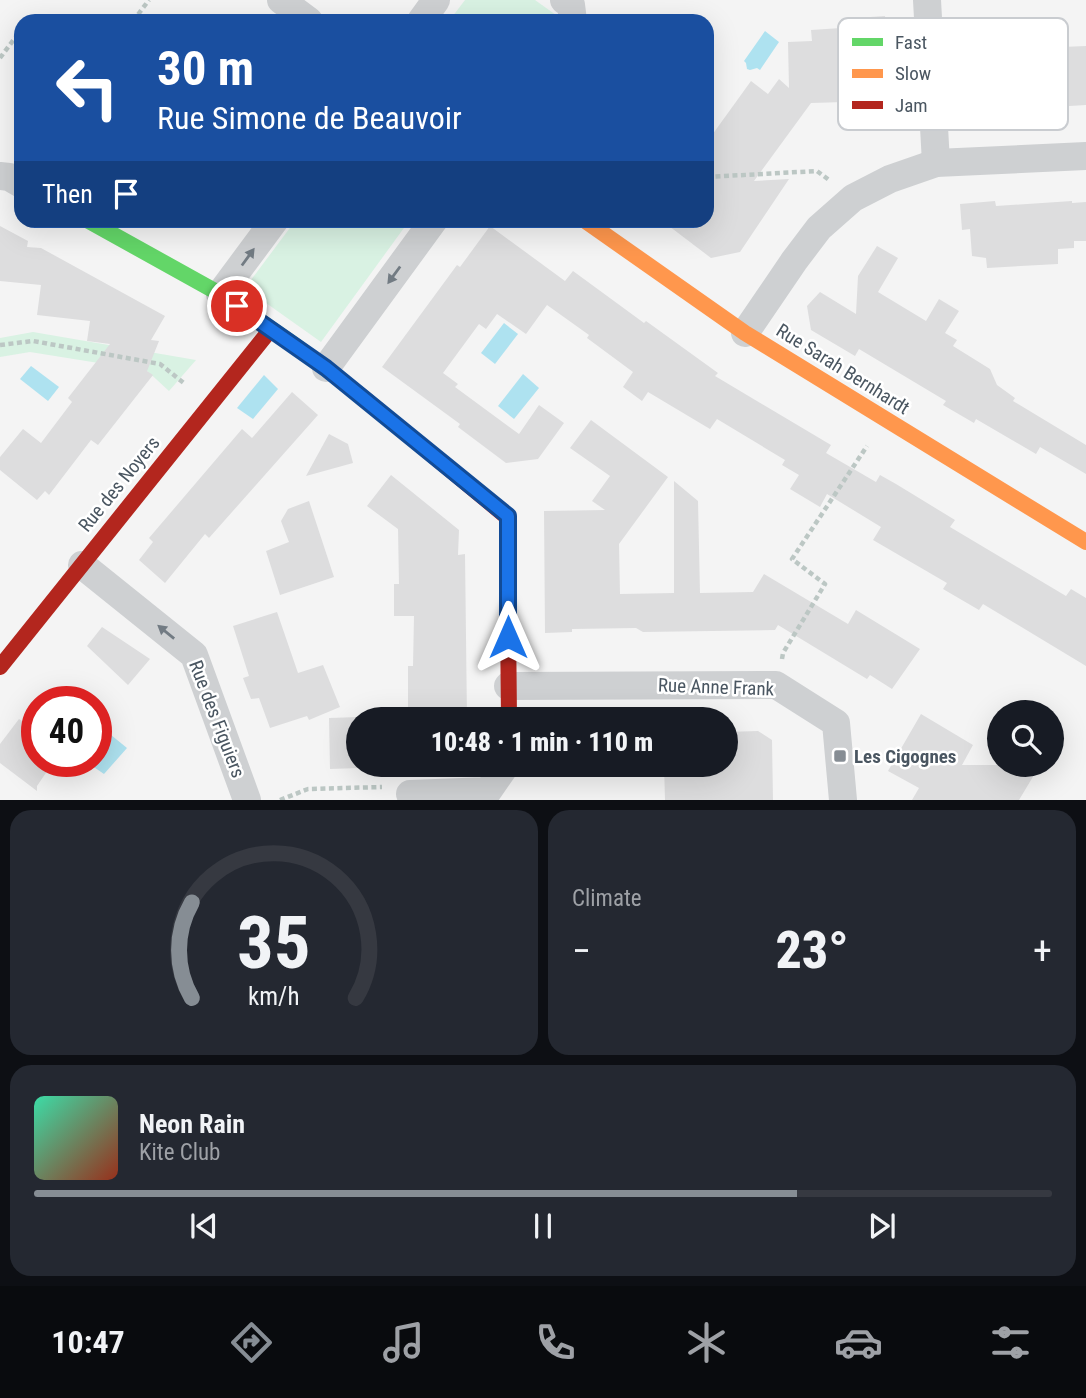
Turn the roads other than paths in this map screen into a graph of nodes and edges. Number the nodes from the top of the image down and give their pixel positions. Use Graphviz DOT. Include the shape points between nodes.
graph roads {
  1 [pos="281,0"];
  2 [pos="564,0"];
  3 [pos="927,0"];
  4 [pos="300,14"];
  5 [pos="572,14"];
  6 [pos="928,18"];
  7 [pos="934,130"];
  8 [pos="1086,156"];
  9 [pos="936,163"];
  10 [pos="101,228"];
  11 [pos="269,228"];
  12 [pos="428,228"];
  13 [pos="595,228"];
  14 [pos="220,294"];
  15 [pos="271,329"];
  16 [pos="745,333"];
  17 [pos="326,368"];
  18 [pos="1086,541"];
  19 [pos="82,565"];
  20 [pos="0,665"];
  21 [pos="509,686"];
  22 [pos="509,707"];
  23 [pos="498,777"];
  24 [pos="410,794"];
  25 [pos="247,800"];
  26 [pos="843,800"];
  1 -- 4 [label="street"];
  2 -- 5 [label="street" via="571,5"];
  3 -- 6 [label="street"];
  7 -- 9 [label="street"];
  8 -- 9 [label="street"];
  9 -- 16 [label="street" via="853,198 819,228"];
  10 -- 14 [label="street"];
  14 -- 11 [label="street, one-way"];
  12 -- 17 [label="street, one-way"];
  13 -- 16 [label="street, Rue Sarah Bernhardt"];
  14 -- 15 [label="street"];
  15 -- 17 [label="street"];
  15 -- 19 [label="street, Rue des Noyers"];
  16 -- 18 [label="street, Rue Sarah Bernhardt"];
  17 -- 21 [label="street" via="508,516"];
  19 -- 20 [label="street, Rue des Noyers"];
  25 -- 19 [label="street, Rue des Figuiers, one-way" via="194,655"];
  21 -- 22 [label="street"];
  21 -- 26 [label="street, Rue Anne Frank" via="776,685 836,723"];
  23 -- 24 [label="street" via="488,791"];
}
